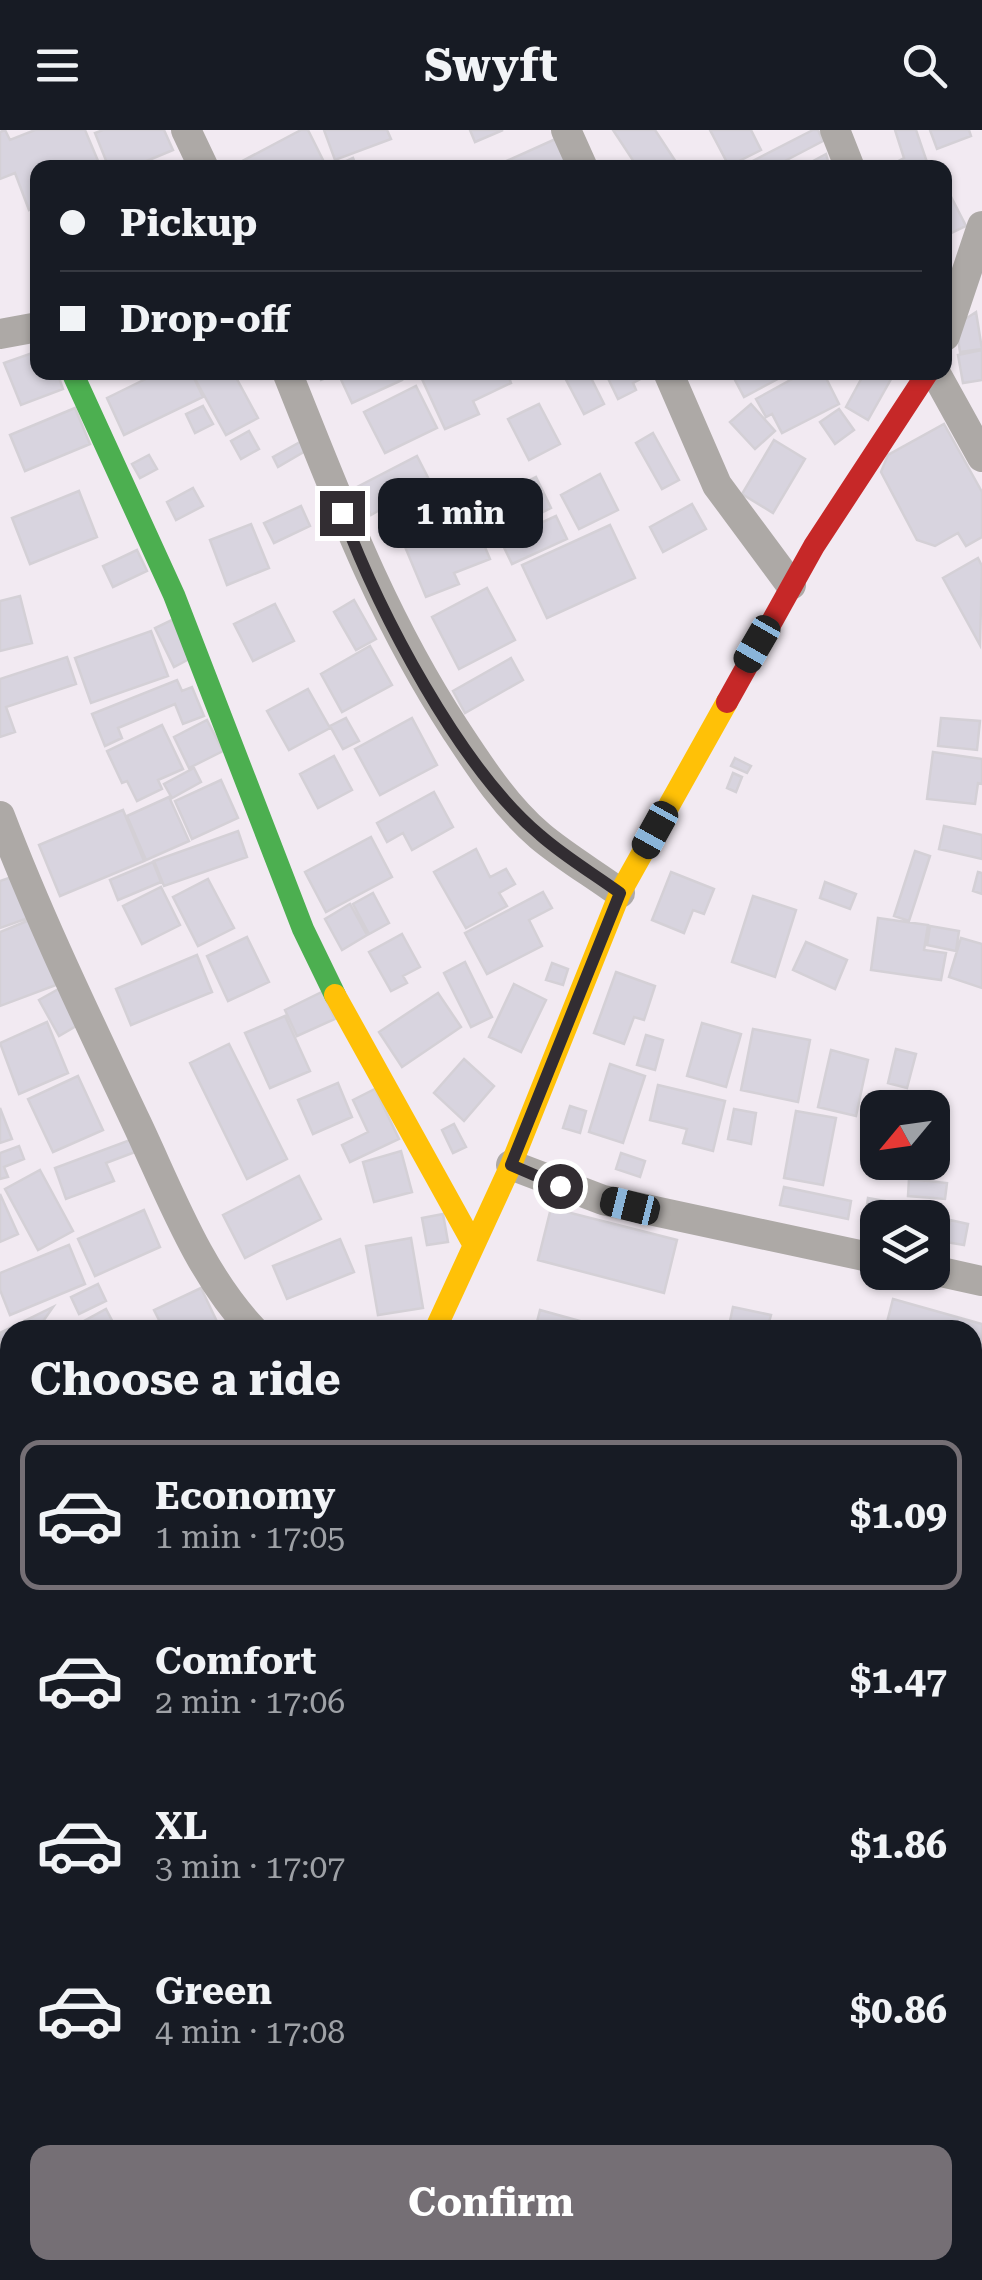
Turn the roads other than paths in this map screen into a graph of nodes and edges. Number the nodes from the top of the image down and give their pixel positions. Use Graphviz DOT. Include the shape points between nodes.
graph roads {
  1 [pos="186,130"];
  2 [pos="566,130"];
  3 [pos="835,130"];
  4 [pos="200,160"];
  5 [pos="579,160"];
  6 [pos="847,160"];
  7 [pos="982,226"];
  8 [pos="952,315"];
  9 [pos="30,328"];
  10 [pos="0,334"];
  11 [pos="76,380"];
  12 [pos="290,380"];
  13 [pos="671,380"];
  14 [pos="927,380"];
  15 [pos="937,380"];
  16 [pos="982,457"];
  17 [pos="791,585"];
  18 [pos="0,816"];
  19 [pos="620,893"];
  20 [pos="511,1165"];
  21 [pos="472,1242"];
  22 [pos="860,1255"];
  23 [pos="950,1274"];
  24 [pos="982,1282"];
  25 [pos="240,1320"];
  26 [pos="440,1320"];
  1 -- 4 [label="street"];
  2 -- 5 [label="street"];
  3 -- 6 [label="street"];
  7 -- 8 [label="street"];
  9 -- 10 [label="street"];
  11 -- 21 [label="street" via="174,594 303,929"];
  12 -- 19 [label="street" via="353,544 444,713 488,781 539,834"];
  13 -- 17 [label="street" via="717,485"];
  14 -- 17 [label="street"];
  15 -- 16 [label="street"];
  17 -- 19 [label="street"];
  18 -- 25 [label="street" via="182,1220"];
  19 -- 20 [label="street"];
  20 -- 21 [label="street"];
  20 -- 22 [label="street" via="603,1200"];
  21 -- 26 [label="street"];
  23 -- 24 [label="street"];
}
